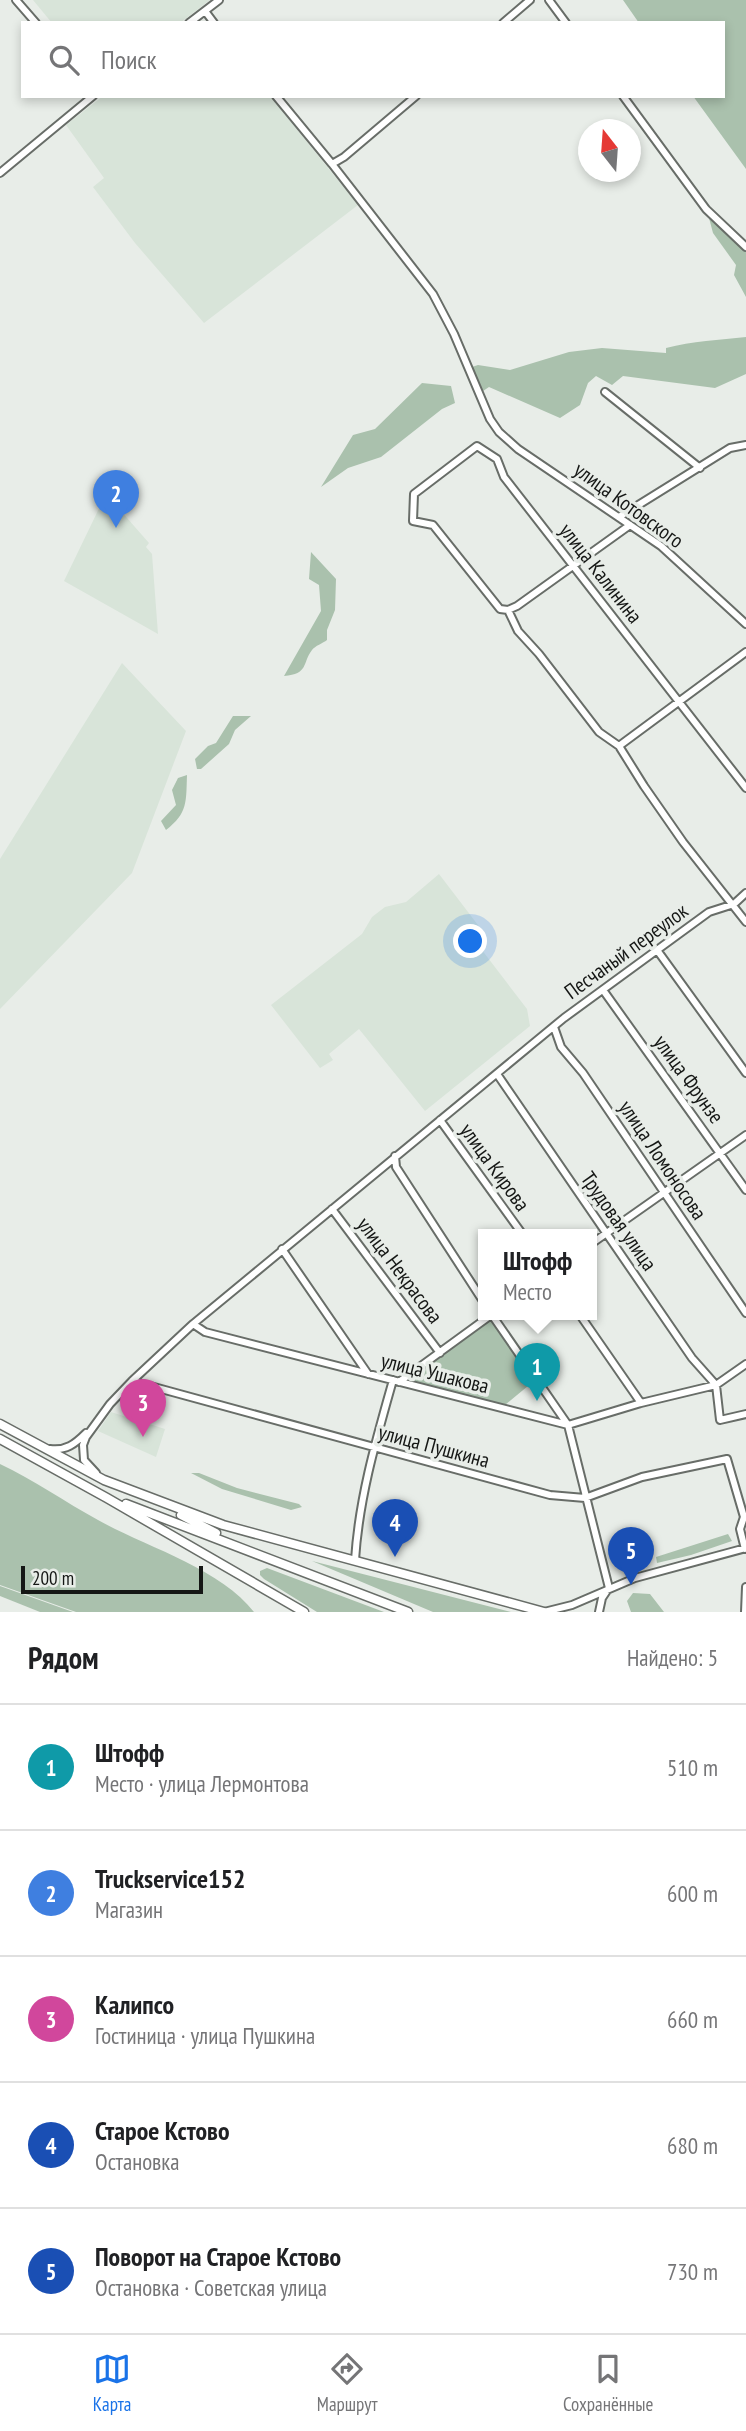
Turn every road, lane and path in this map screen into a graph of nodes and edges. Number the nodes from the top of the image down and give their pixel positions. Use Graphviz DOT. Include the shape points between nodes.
graph roads {
  1 [pos="16,0"];
  2 [pos="219,0"];
  3 [pos="530,0"];
  4 [pos="549,0"];
  5 [pos="205,11"];
  6 [pos="34,21"];
  7 [pos="192,21"];
  8 [pos="213,21"];
  9 [pos="505,21"];
  10 [pos="565,21"];
  11 [pos="91,98"];
  12 [pos="278,98"];
  13 [pos="414,98"];
  14 [pos="624,98"];
  15 [pos="332,164"];
  16 [pos="0,173"];
  17 [pos="746,247"];
  18 [pos="605,392"];
  19 [pos="746,445"];
  20 [pos="700,468"];
  21 [pos="619,517"];
  22 [pos="631,525"];
  23 [pos="573,566"];
  24 [pos="508,610"];
  25 [pos="746,624"];
  26 [pos="746,652"];
  27 [pos="678,701"];
  28 [pos="619,746"];
  29 [pos="746,788"];
  30 [pos="746,893"];
  31 [pos="734,904"];
  32 [pos="746,922"];
  33 [pos="657,950"];
  34 [pos="603,990"];
  35 [pos="554,1027"];
  36 [pos="745,1068"];
  37 [pos="497,1074"];
  38 [pos="440,1120"];
  39 [pos="746,1135"];
  40 [pos="720,1153"];
  41 [pos="395,1156"];
  42 [pos="746,1190"];
  43 [pos="663,1191"];
  44 [pos="332,1209"];
  45 [pos="519,1229"];
  46 [pos="606,1233"];
  47 [pos="597,1240"];
  48 [pos="282,1249"];
  49 [pos="478,1293"];
  50 [pos="746,1312"];
  51 [pos="484,1320"];
  52 [pos="494,1320"];
  53 [pos="583,1320"];
  54 [pos="193,1324"];
  55 [pos="440,1353"];
  56 [pos="746,1364"];
  57 [pos="368,1374"];
  58 [pos="132,1381"];
  59 [pos="396,1381"];
  60 [pos="716,1385"];
  61 [pos="641,1403"];
  62 [pos="746,1414"];
  63 [pos="0,1424"];
  64 [pos="94,1424"];
  65 [pos="568,1425"];
  66 [pos="0,1439"];
  67 [pos="47,1448"];
  68 [pos="373,1448"];
  69 [pos="104,1480"];
  70 [pos="107,1497"];
  71 [pos="585,1498"];
  72 [pos="155,1501"];
  73 [pos="243,1548"];
  74 [pos="746,1548"];
  75 [pos="355,1560"];
  76 [pos="746,1587"];
  77 [pos="609,1588"];
  78 [pos="304,1612"];
  79 [pos="408,1612"];
  80 [pos="544,1612"];
  81 [pos="598,1612"];
  82 [pos="745,1612"];
  1 -- 6 [label="street"];
  2 -- 5 [label="street"];
  3 -- 9 [label="street"];
  4 -- 10 [label="street"];
  5 -- 7 [label="street"];
  5 -- 8 [label="street"];
  11 -- 16 [label="street"];
  12 -- 15 [label="street, улица Котовского"];
  13 -- 15 [label="street"];
  14 -- 17 [label="street" via="706,209"];
  15 -- 21 [label="street, улица Котовского" via="433,294 499,432"];
  18 -- 20 [label="street"];
  19 -- 20 [label="street" via="730,448"];
  20 -- 21 [label="street"];
  21 -- 22 [label="street, улица Котовского"];
  22 -- 23 [label="street"];
  22 -- 25 [label="street, улица Котовского" via="661,545"];
  23 -- 24 [label="street"];
  23 -- 24 [label="street, улица Калинина" via="504,477 497,459 477,446 414,494 413,521 433,525 500,608"];
  23 -- 27 [label="street, улица Калинина"];
  24 -- 28 [label="street" via="518,631 599,732"];
  26 -- 27 [label="street"];
  27 -- 28 [label="street"];
  27 -- 29 [label="street, улица Калинина"];
  28 -- 31 [label="street" via="675,831"];
  30 -- 31 [label="street, Песчаный переулок"];
  31 -- 32 [label="street"];
  31 -- 33 [label="street, Песчаный переулок" via="709,912"];
  33 -- 34 [label="street, Песчаный переулок"];
  33 -- 36 [label="street"];
  34 -- 35 [label="street, Песчаный переулок"];
  34 -- 40 [label="street, улица Фрунзе"];
  35 -- 37 [label="street, Песчаный переулок"];
  35 -- 43 [label="street, улица Ломоносова" via="561,1047"];
  37 -- 38 [label="street, Песчаный переулок"];
  37 -- 46 [label="street, Трудовая улица"];
  38 -- 41 [label="street, Песчаный переулок"];
  38 -- 45 [label="street, улица Кирова"];
  39 -- 40 [label="street"];
  40 -- 42 [label="street, улица Фрунзе"];
  40 -- 43 [label="street"];
  41 -- 44 [label="street, Песчаный переулок"];
  41 -- 49 [label="street" via="396,1167"];
  43 -- 46 [label="street"];
  43 -- 50 [label="street, улица Ломоносова"];
  44 -- 48 [label="street, Песчаный переулок"];
  44 -- 55 [label="street, улица Некрасова"];
  46 -- 47 [label="street"];
  46 -- 60 [label="street, Трудовая улица" via="692,1358"];
  48 -- 54 [label="street, Песчаный переулок"];
  48 -- 57 [label="street"];
  51 -- 55 [label="street"];
  52 -- 65 [label="street"];
  53 -- 61 [label="street"];
  54 -- 57 [label="street, улица Ушакова" via="205,1332"];
  54 -- 58 [label="street, Песчаный переулок"];
  55 -- 59 [label="street"];
  56 -- 60 [label="street"];
  57 -- 59 [label="street, улица Ушакова"];
  58 -- 64 [label="street, Песчаный переулок"];
  58 -- 68 [label="street, улица Пушкина"];
  59 -- 65 [label="street, улица Ушакова"];
  59 -- 68 [label="street"];
  60 -- 61 [label="street"];
  60 -- 62 [label="street" via="720,1420"];
  61 -- 65 [label="street"];
  63 -- 67 [label="main road"];
  64 -- 67 [label="street, Песчаный переулок" via="70,1447"];
  64 -- 69 [label="street" via="82,1452 88,1466"];
  65 -- 71 [label="street"];
  66 -- 70 [label="main road"];
  67 -- 69 [label="main road"];
  68 -- 71 [label="street, улица Пушкина" via="550,1495"];
  68 -- 75 [label="street" via="357,1521"];
  69 -- 72 [label="main road"];
  70 -- 73 [label="main road"];
  70 -- 78 [label="main road"];
  71 -- 74 [label="street, улица Пушкина" via="642,1477 727,1458 744,1517 740,1529"];
  71 -- 77 [label="street"];
  72 -- 73 [label="main road"];
  72 -- 75 [label="main road" via="223,1525"];
  73 -- 79 [label="main road"];
  74 -- 77 [label="street"];
  75 -- 80 [label="main road"];
  76 -- 82 [label="street"];
  77 -- 80 [label="street"];
  77 -- 81 [label="street"];
}
